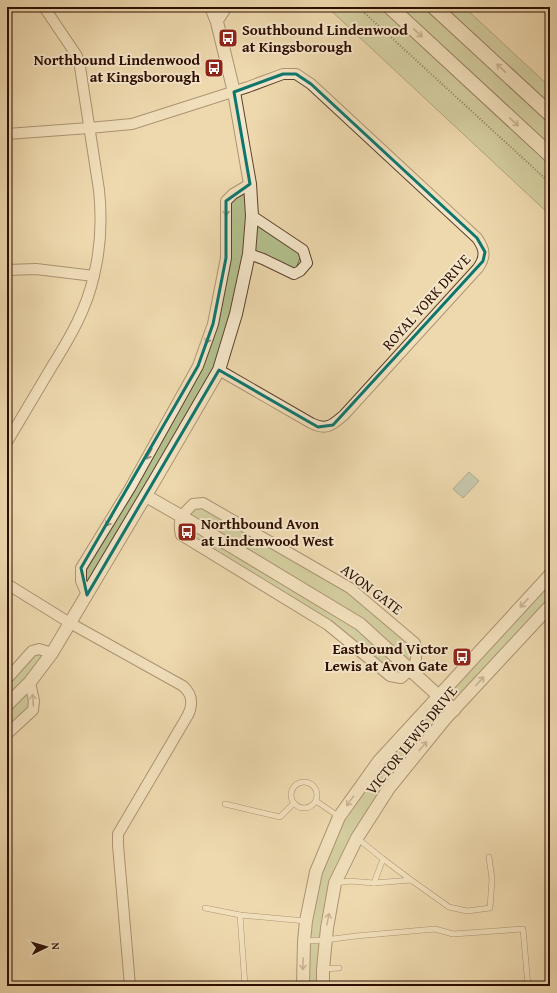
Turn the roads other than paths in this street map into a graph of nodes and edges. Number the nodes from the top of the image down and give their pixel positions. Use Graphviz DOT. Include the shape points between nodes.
graph roads {
  1 [pos="44,7"];
  2 [pos="211,7"];
  3 [pos="227,7"];
  4 [pos="390,7"];
  5 [pos="434,7"];
  6 [pos="217,22"];
  7 [pos="234,92"];
  8 [pos="550,114"];
  9 [pos="89,128"];
  10 [pos="7,134"];
  11 [pos="550,155"];
  12 [pos="250,184"];
  13 [pos="252,216"];
  14 [pos="249,254"];
  15 [pos="7,270"];
  16 [pos="94,276"];
  17 [pos="219,370"];
  18 [pos="7,442"];
  19 [pos="146,496"];
  20 [pos="181,516"];
  21 [pos="550,575"];
  22 [pos="7,584"];
  23 [pos="87,595"];
  24 [pos="550,606"];
  25 [pos="70,624"];
  26 [pos="52,653"];
  27 [pos="411,670"];
  28 [pos="7,680"];
  29 [pos="30,682"];
  30 [pos="438,696"];
  31 [pos="7,705"];
  32 [pos="454,710"];
  33 [pos="7,734"];
  34 [pos="316,801"];
  35 [pos="294,803"];
  36 [pos="225,804"];
  37 [pos="339,817"];
  38 [pos="357,838"];
  39 [pos="489,858"];
  40 [pos="383,859"];
  41 [pos="411,880"];
  42 [pos="336,883"];
  43 [pos="374,883"];
  44 [pos="205,908"];
  45 [pos="240,915"];
  46 [pos="306,921"];
  47 [pos="325,940"];
  48 [pos="304,941"];
  49 [pos="339,968"];
  50 [pos="323,969"];
  51 [pos="130,986"];
  52 [pos="246,986"];
  53 [pos="303,986"];
  54 [pos="323,986"];
  55 [pos="528,986"];
  1 -- 9 [label="street" via="77,56"];
  2 -- 6 [label="street"];
  3 -- 6 [label="street"];
  4 -- 11 [label="main road, one-way"];
  8 -- 5 [label="main road, one-way"];
  6 -- 7 [label="street"];
  7 -- 9 [label="street" via="132,124"];
  7 -- 12 [label="street"];
  7 -- 17 [label="street, ROYAL YORK DRIVE" via="283,74 296,74 304,79 476,238 485,252 478,268 332,425 318,427"];
  9 -- 10 [label="street"];
  9 -- 16 [label="street" via="101,210 99,248"];
  12 -- 13 [label="street"];
  12 -- 23 [label="street, one-way" via="226,201 226,258 213,324 198,366 130,488 81,568 81,581"];
  13 -- 14 [label="street"];
  13 -- 14 [label="street" via="303,250 307,263 294,274"];
  14 -- 17 [label="street" via="236,314"];
  15 -- 16 [label="street" via="36,269"];
  16 -- 18 [label="street" via="73,331"];
  17 -- 19 [label="street"];
  19 -- 20 [label="street"];
  19 -- 23 [label="street"];
  20 -- 27 [label="street" via="360,624"];
  20 -- 27 [label="street" via="180,535 328,625 390,676 401,678"];
  20 -- 27 [label="street, AVON GATE" via="193,504 204,503 350,588 416,643 418,655"];
  21 -- 30 [label="street, VICTOR LEWIS DRIVE, one-way"];
  22 -- 25 [label="street"];
  23 -- 25 [label="street"];
  32 -- 24 [label="street, VICTOR LEWIS DRIVE, one-way"];
  25 -- 26 [label="street"];
  25 -- 51 [label="street" via="183,686 191,698 188,715 118,834"];
  26 -- 28 [label="street" via="39,649 32,651"];
  26 -- 29 [label="street"];
  27 -- 30 [label="street"];
  29 -- 31 [label="street"];
  33 -- 29 [label="street, one-way" via="33,710"];
  30 -- 32 [label="street"];
  30 -- 37 [label="street, VICTOR LEWIS DRIVE, one-way" via="379,761"];
  38 -- 32 [label="street, VICTOR LEWIS DRIVE, one-way" via="389,788"];
  34 -- 35 [label="lane" via="305,808"];
  34 -- 35 [label="lane" via="315,787 303,782 292,790"];
  34 -- 37 [label="lane"];
  35 -- 36 [label="lane" via="280,817"];
  37 -- 46 [label="street, VICTOR LEWIS DRIVE" via="316,872"];
  38 -- 40 [label="lane"];
  38 -- 42 [label="street, VICTOR LEWIS DRIVE"];
  39 -- 41 [label="lane" via="492,879 490,908 466,911 449,907"];
  40 -- 41 [label="lane"];
  40 -- 43 [label="lane"];
  41 -- 43 [label="lane"];
  42 -- 43 [label="lane"];
  47 -- 42 [label="street, VICTOR LEWIS DRIVE, one-way"];
  44 -- 45 [label="lane"];
  45 -- 46 [label="lane"];
  45 -- 52 [label="lane"];
  46 -- 48 [label="street, VICTOR LEWIS DRIVE"];
  47 -- 48 [label="lane"];
  47 -- 50 [label="street, VICTOR LEWIS DRIVE"];
  47 -- 55 [label="lane" via="435,929 453,934 523,929"];
  48 -- 53 [label="street, VICTOR LEWIS DRIVE, one-way"];
  49 -- 50 [label="lane"];
  50 -- 54 [label="street, VICTOR LEWIS DRIVE"];
}
